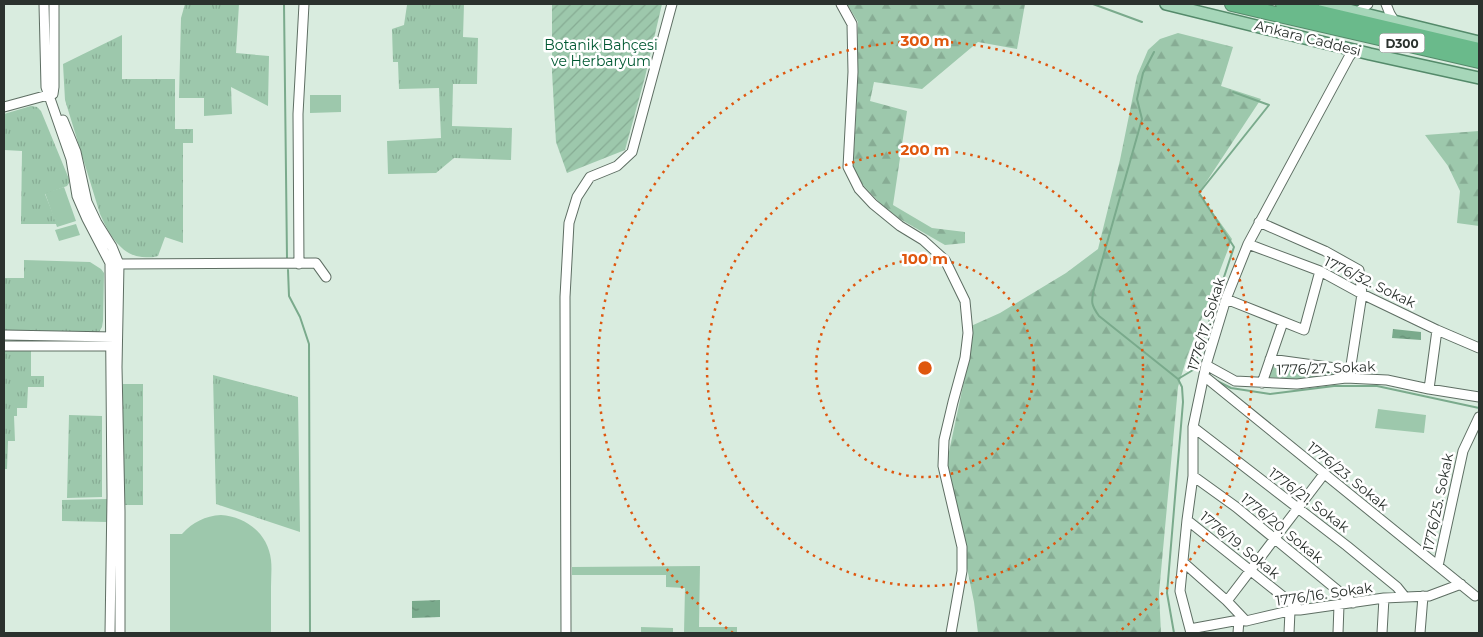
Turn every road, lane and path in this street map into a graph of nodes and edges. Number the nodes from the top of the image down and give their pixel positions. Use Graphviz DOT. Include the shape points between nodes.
graph roads {
  1 [pos="44,4"];
  2 [pos="54,4"];
  3 [pos="304,4"];
  4 [pos="672,4"];
  5 [pos="841,4"];
  6 [pos="1166,4"];
  7 [pos="1232,4"];
  8 [pos="1284,4"];
  9 [pos="1368,4"];
  10 [pos="1386,4"];
  11 [pos="1358,12"];
  12 [pos="1326,14"];
  13 [pos="1395,22"];
  14 [pos="1479,42"];
  15 [pos="1355,49"];
  16 [pos="1479,50"];
  17 [pos="1479,61"];
  18 [pos="1479,78"];
  19 [pos="51,94"];
  20 [pos="4,107"];
  21 [pos="1259,222"];
  22 [pos="1248,244"];
  23 [pos="115,264"];
  24 [pos="299,264"];
  25 [pos="1320,272"];
  26 [pos="326,277"];
  27 [pos="1362,294"];
  28 [pos="1226,299"];
  29 [pos="1283,322"];
  30 [pos="1438,330"];
  31 [pos="4,335"];
  32 [pos="114,336"];
  33 [pos="4,346"];
  34 [pos="114,346"];
  35 [pos="1479,348"];
  36 [pos="1270,359"];
  37 [pos="1206,365"];
  38 [pos="1350,374"];
  39 [pos="1204,376"];
  40 [pos="1262,383"];
  41 [pos="1429,389"];
  42 [pos="1479,397"];
  43 [pos="1479,417"];
  44 [pos="1193,427"];
  45 [pos="1324,474"];
  46 [pos="1192,476"];
  47 [pos="1299,508"];
  48 [pos="116,511"];
  49 [pos="1187,520"];
  50 [pos="1275,539"];
  51 [pos="1183,562"];
  52 [pos="1438,566"];
  53 [pos="1250,570"];
  54 [pos="1461,584"];
  55 [pos="1423,596"];
  56 [pos="1475,596"];
  57 [pos="1405,597"];
  58 [pos="1384,598"];
  59 [pos="1227,601"];
  60 [pos="1353,603"];
  61 [pos="1339,605"];
  62 [pos="1300,610"];
  63 [pos="1290,611"];
  64 [pos="1243,620"];
  65 [pos="1191,631"];
  66 [pos="110,633"];
  67 [pos="120,633"];
  68 [pos="566,633"];
  69 [pos="951,633"];
  70 [pos="1238,633"];
  71 [pos="1289,633"];
  72 [pos="1338,633"];
  73 [pos="1382,633"];
  74 [pos="1420,633"];
  1 -- 19 [label="street" via="46,88"];
  2 -- 19 [label="street" via="54,87"];
  3 -- 24 [label="street" via="298,114"];
  4 -- 68 [label="street" via="632,152 617,166 590,177 577,197 569,223 565,297"];
  5 -- 69 [label="street" via="852,24 848,168 872,204 945,260 965,301 968,333 965,358 944,440 943,466 962,547 962,571"];
  6 -- 15 [label="main road, Ankara Caddesi"];
  7 -- 12 [label="highway, Ankara Caddesi / D300"];
  8 -- 12 [label="highway, Ankara Caddesi / D300"];
  9 -- 11 [label="street"];
  10 -- 13 [label="street"];
  11 -- 12 [label="main road, Ankara Caddesi"];
  11 -- 13 [label="main road, Ankara Caddesi"];
  12 -- 16 [label="highway, Ankara Caddesi / D300"];
  12 -- 17 [label="highway, Ankara Caddesi / D300"];
  13 -- 14 [label="main road, Ankara Caddesi"];
  15 -- 18 [label="main road, Ankara Caddesi"];
  15 -- 21 [label="street, 1776/17. Sokak"];
  19 -- 20 [label="street"];
  19 -- 23 [label="street" via="76,152 87,202 112,247"];
  21 -- 22 [label="street, 1776/17. Sokak"];
  21 -- 27 [label="street" via="1359,270"];
  22 -- 25 [label="street, 1776/32. Sokak"];
  22 -- 28 [label="street, 1776/17. Sokak"];
  23 -- 24 [label="street"];
  23 -- 32 [label="street"];
  24 -- 26 [label="street" via="316,263"];
  25 -- 27 [label="street, 1776/32. Sokak"];
  25 -- 29 [label="street" via="1304,330"];
  27 -- 30 [label="street, 1776/32. Sokak"];
  27 -- 38 [label="street"];
  28 -- 29 [label="street"];
  28 -- 37 [label="street, 1776/17. Sokak"];
  29 -- 36 [label="street"];
  30 -- 35 [label="street, 1776/32. Sokak"];
  30 -- 41 [label="street"];
  31 -- 32 [label="street"];
  32 -- 34 [label="street"];
  33 -- 34 [label="street"];
  34 -- 48 [label="street"];
  36 -- 38 [label="street"];
  36 -- 40 [label="street"];
  37 -- 39 [label="street, 1776/17. Sokak"];
  37 -- 40 [label="street, 1776/27. Sokak" via="1235,381"];
  38 -- 40 [label="street, 1776/27. Sokak" via="1297,384"];
  38 -- 41 [label="street, 1776/27. Sokak"];
  39 -- 44 [label="street, 1776/17. Sokak"];
  39 -- 45 [label="street, 1776/23. Sokak"];
  41 -- 42 [label="street, 1776/27. Sokak"];
  43 -- 52 [label="street, 1776/25. Sokak" via="1463,451"];
  44 -- 46 [label="street, 1776/17. Sokak"];
  44 -- 47 [label="street, 1776/21. Sokak"];
  45 -- 47 [label="street"];
  45 -- 52 [label="street, 1776/23. Sokak"];
  46 -- 49 [label="street, 1776/17. Sokak"];
  46 -- 50 [label="street, 1776/20. Sokak"];
  47 -- 50 [label="street"];
  47 -- 57 [label="street, 1776/21. Sokak" via="1397,587"];
  48 -- 66 [label="street"];
  48 -- 67 [label="street"];
  49 -- 51 [label="street, 1776/17. Sokak"];
  49 -- 53 [label="street, 1776/19. Sokak"];
  50 -- 53 [label="street"];
  50 -- 60 [label="street, 1776/20. Sokak"];
  51 -- 59 [label="street"];
  51 -- 65 [label="street, 1776/17. Sokak" via="1180,592"];
  52 -- 54 [label="street, 1776/23. Sokak"];
  53 -- 59 [label="street"];
  53 -- 62 [label="street, 1776/19. Sokak"];
  54 -- 55 [label="street, 1776/16. Sokak"];
  54 -- 56 [label="street, 1776/23. Sokak"];
  55 -- 57 [label="street, 1776/16. Sokak"];
  55 -- 74 [label="street"];
  57 -- 58 [label="street, 1776/16. Sokak"];
  58 -- 60 [label="street, 1776/16. Sokak"];
  58 -- 73 [label="street"];
  59 -- 64 [label="street"];
  60 -- 61 [label="street, 1776/16. Sokak"];
  61 -- 62 [label="street, 1776/16. Sokak"];
  61 -- 72 [label="street"];
  62 -- 63 [label="street, 1776/16. Sokak"];
  63 -- 64 [label="street, 1776/16. Sokak"];
  63 -- 71 [label="street"];
  64 -- 65 [label="street, 1776/16. Sokak"];
  64 -- 70 [label="street"];
}
